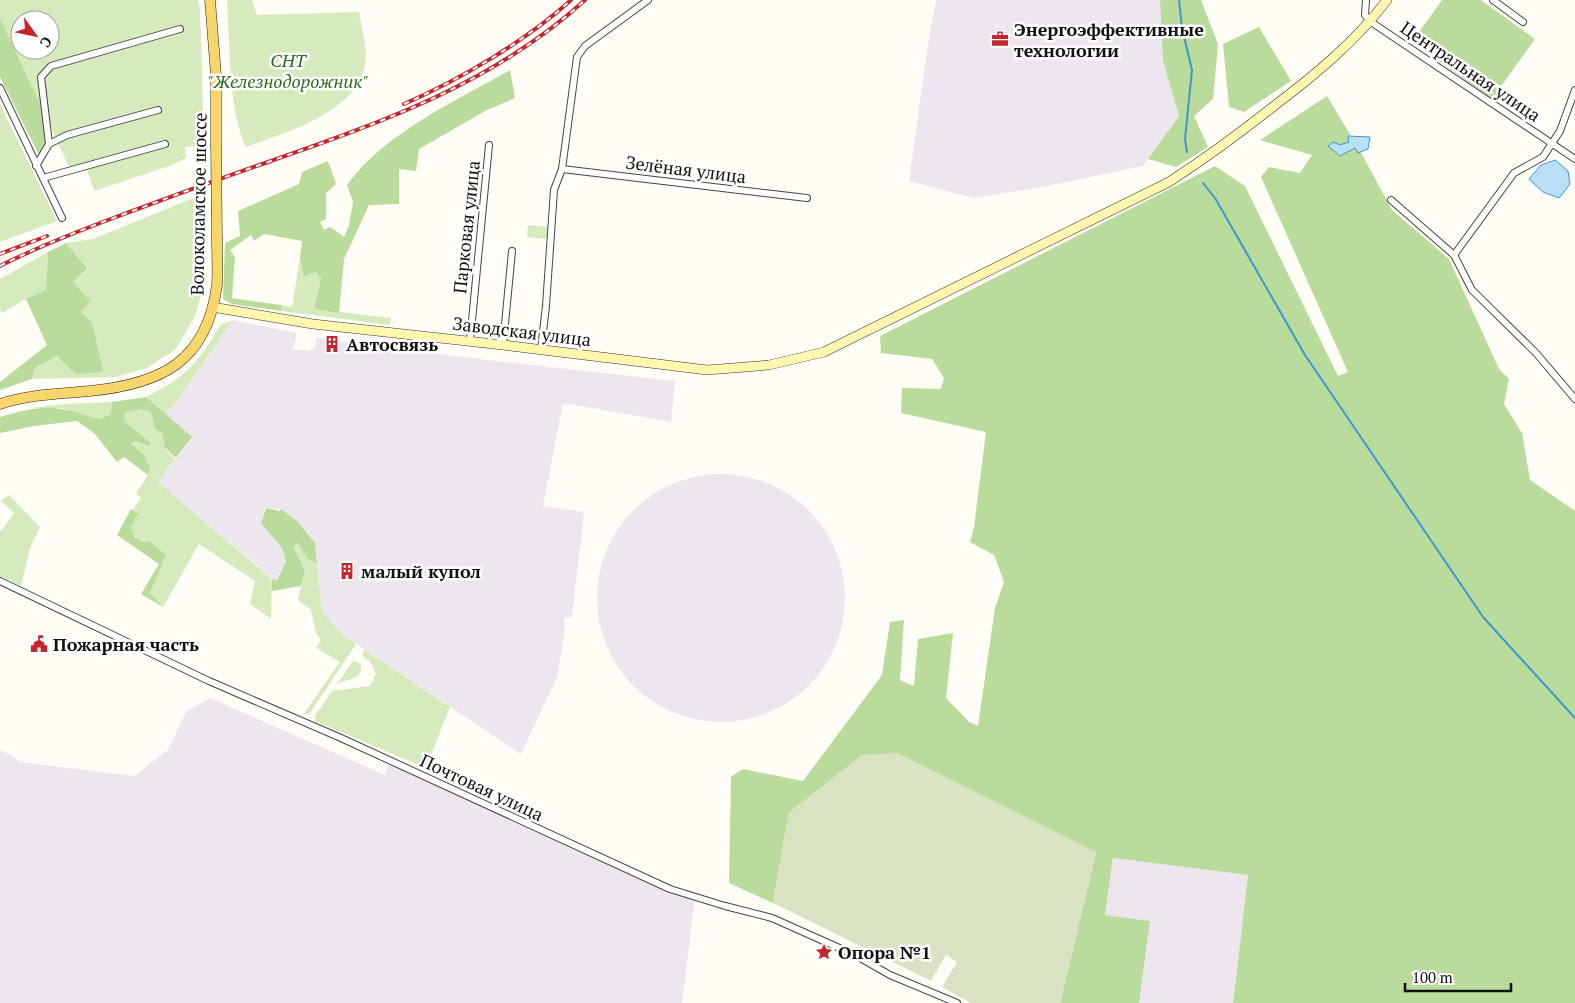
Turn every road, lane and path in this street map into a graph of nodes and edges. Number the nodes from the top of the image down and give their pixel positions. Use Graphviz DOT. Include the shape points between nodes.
graph roads {
  1 [pos="210,0"];
  2 [pos="648,0"];
  3 [pos="1366,0"];
  4 [pos="1388,0"];
  5 [pos="1493,0"];
  6 [pos="1371,22"];
  7 [pos="1523,22"];
  8 [pos="180,29"];
  9 [pos="0,88"];
  10 [pos="1575,90"];
  11 [pos="158,110"];
  12 [pos="50,144"];
  13 [pos="165,144"];
  14 [pos="1552,144"];
  15 [pos="489,145"];
  16 [pos="1575,159"];
  17 [pos="36,166"];
  18 [pos="562,169"];
  19 [pos="43,178"];
  20 [pos="808,198"];
  21 [pos="1391,200"];
  22 [pos="62,218"];
  23 [pos="512,252"];
  24 [pos="1454,255"];
  25 [pos="212,307"];
  26 [pos="470,341"];
  27 [pos="503,345"];
  28 [pos="541,350"];
  29 [pos="1575,400"];
  30 [pos="0,404"];
  31 [pos="0,581"];
  32 [pos="957,1003"];
  1 -- 25 [label="main road, Волоколамское шоссе, bridge" via="216,75 217,282"];
  2 -- 18 [label="street" via="585,46 577,57"];
  3 -- 6 [label="street" via="1365,15"];
  4 -- 6 [label="main road, Заводская улица"];
  5 -- 7 [label="street"];
  6 -- 14 [label="street, Центральная улица"];
  6 -- 28 [label="main road, Заводская улица" via="1312,78 1217,151 1169,182 824,352 769,365 706,370"];
  8 -- 12 [label="street" via="51,66 41,77"];
  9 -- 17 [label="street"];
  10 -- 14 [label="street"];
  11 -- 12 [label="street" via="68,135"];
  12 -- 17 [label="street"];
  13 -- 19 [label="street"];
  14 -- 16 [label="street, Центральная улица"];
  14 -- 24 [label="street" via="1543,157 1514,172"];
  15 -- 26 [label="street, Парковая улица"];
  17 -- 19 [label="street"];
  18 -- 20 [label="street, Зелёная улица"];
  18 -- 28 [label="street" via="554,190"];
  19 -- 22 [label="street"];
  21 -- 24 [label="street"];
  23 -- 27 [label="street"];
  24 -- 29 [label="street" via="1472,290 1536,353"];
  25 -- 26 [label="main road, Заводская улица" via="313,324"];
  25 -- 30 [label="main road, Волоколамское шоссе" via="191,352 161,374 127,386 33,396"];
  26 -- 27 [label="main road, Заводская улица"];
  27 -- 28 [label="main road, Заводская улица"];
  31 -- 32 [label="street, Почтовая улица" via="208,681 341,738 670,889 772,918 855,955 890,975"];
}
